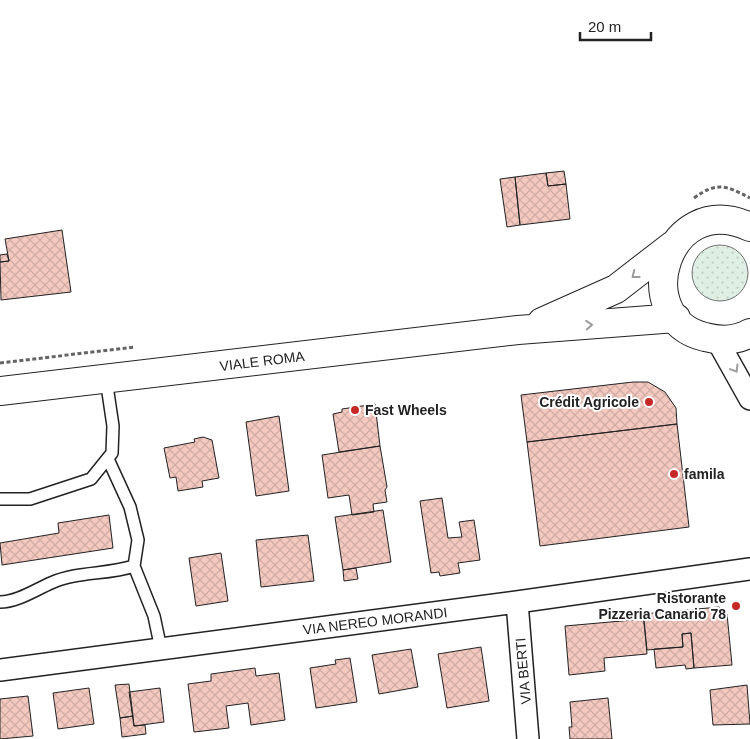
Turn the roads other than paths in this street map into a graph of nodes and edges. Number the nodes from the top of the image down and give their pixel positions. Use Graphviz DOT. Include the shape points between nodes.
graph roads {
  1 [pos="750,227"];
  2 [pos="673,245"];
  3 [pos="676,318"];
  4 [pos="523,330"];
  5 [pos="750,332"];
  6 [pos="717,340"];
  7 [pos="106,379"];
  8 [pos="0,391"];
  9 [pos="750,399"];
  10 [pos="108,458"];
  11 [pos="0,499"];
  12 [pos="134,566"];
  13 [pos="750,569"];
  14 [pos="0,602"];
  15 [pos="516,602"];
  16 [pos="161,649"];
  17 [pos="0,670"];
  18 [pos="528,739"];
  1 -- 2 [label="main road, VIALE ROMA" via="721,220 703,223"];
  2 -- 3 [label="main road" via="665,262 662,282 666,301"];
  2 -- 4 [label="main road, VIALE ROMA, one-way" via="616,289"];
  4 -- 3 [label="main road, VIALE ROMA, one-way"];
  3 -- 6 [label="main road" via="687,329"];
  4 -- 7 [label="main road, VIALE ROMA"];
  5 -- 6 [label="main road" via="732,339"];
  6 -- 9 [label="street, one-way"];
  7 -- 8 [label="main road, VIALE ROMA"];
  7 -- 10 [label="lane" via="113,426 112,453"];
  10 -- 11 [label="lane" via="91,479 30,499"];
  10 -- 12 [label="lane" via="130,507 138,540"];
  12 -- 14 [label="lane" via="72,576"];
  12 -- 16 [label="lane" via="154,616"];
  13 -- 15 [label="street, VIA NEREO MORANDI"];
  15 -- 16 [label="street, VIA NEREO MORANDI"];
  15 -- 18 [label="street, VIA BERTI"];
  16 -- 17 [label="street, VIA NEREO MORANDI"];
}
